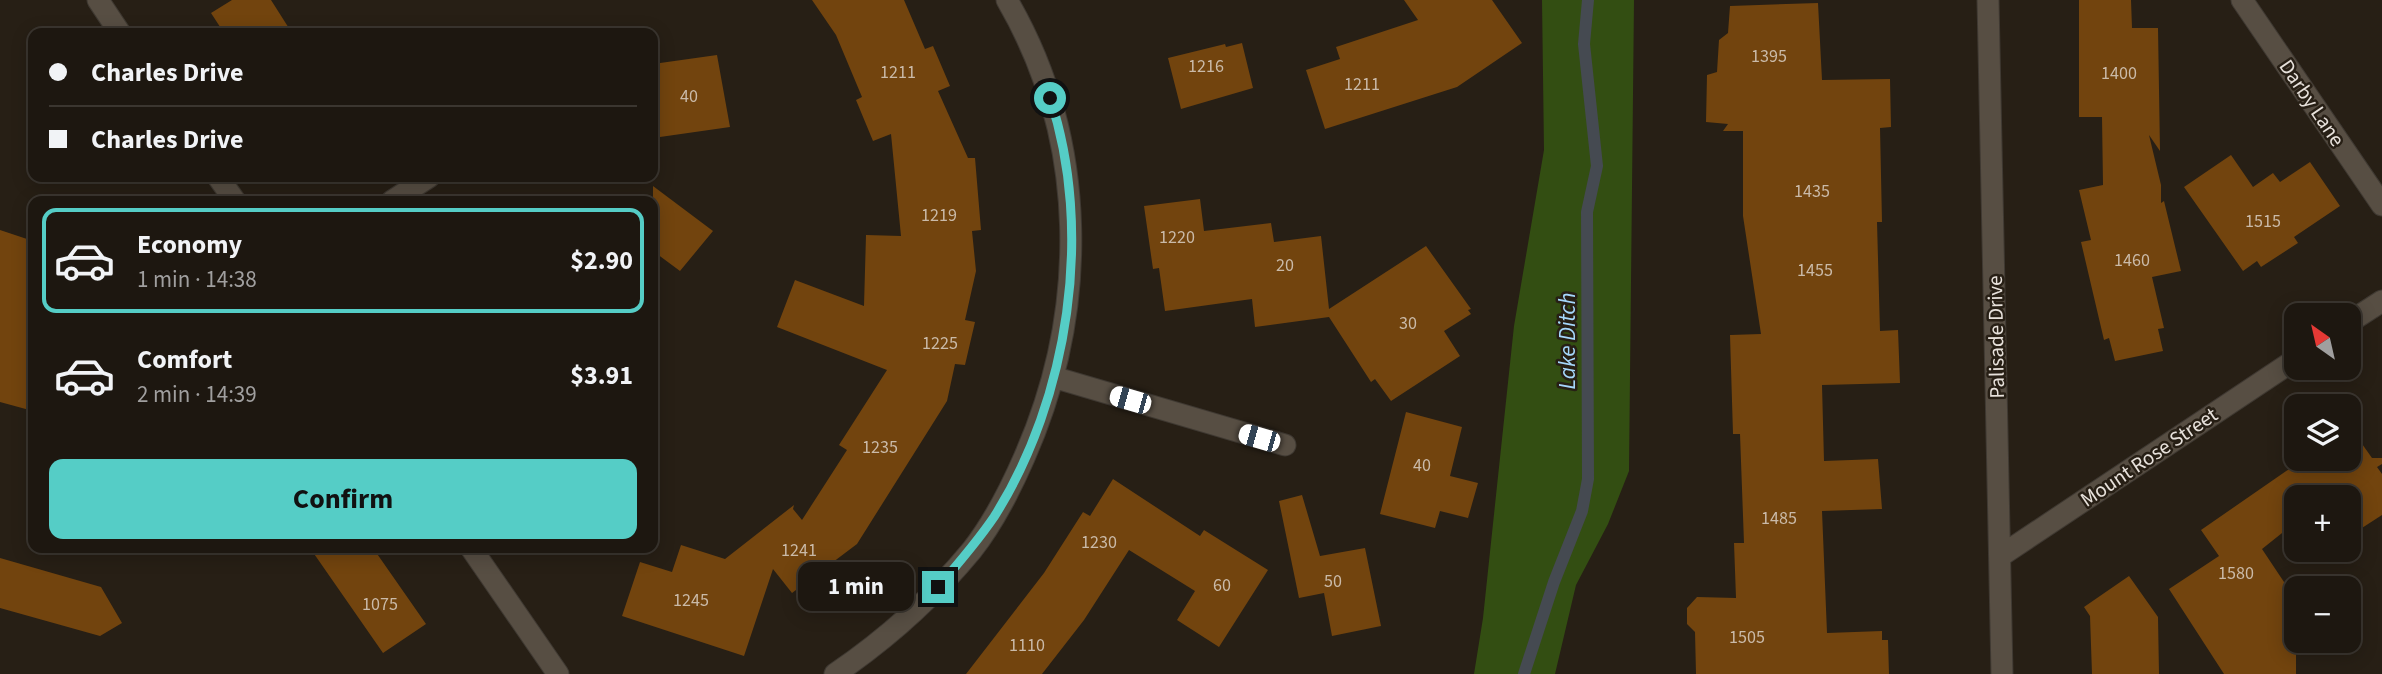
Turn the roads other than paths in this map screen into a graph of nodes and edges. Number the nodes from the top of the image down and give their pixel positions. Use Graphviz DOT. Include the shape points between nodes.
graph roads {
  1 [pos="98,0"];
  2 [pos="1007,0"];
  3 [pos="1988,0"];
  4 [pos="2242,0"];
  5 [pos="117,28"];
  6 [pos="421,182"];
  7 [pos="400,196"];
  8 [pos="2382,205"];
  9 [pos="2382,300"];
  10 [pos="2361,314"];
  11 [pos="2284,367"];
  12 [pos="1053,377"];
  13 [pos="1285,445"];
  14 [pos="474,553"];
  15 [pos="2002,555"];
  16 [pos="840,673"];
  17 [pos="558,674"];
  18 [pos="2002,674"];
  1 -- 5 [label="street"];
  2 -- 12 [label="street" via="1042,73 1070,184 1068,301"];
  3 -- 15 [label="street, Palisade Drive"];
  4 -- 8 [label="street, Darby Lane"];
  6 -- 7 [label="street"];
  9 -- 10 [label="street"];
  11 -- 15 [label="street, Mount Rose Street"];
  12 -- 13 [label="street"];
  12 -- 16 [label="street" via="1011,486 972,549 938,587"];
  14 -- 17 [label="street"];
  15 -- 18 [label="street, Palisade Drive"];
}
